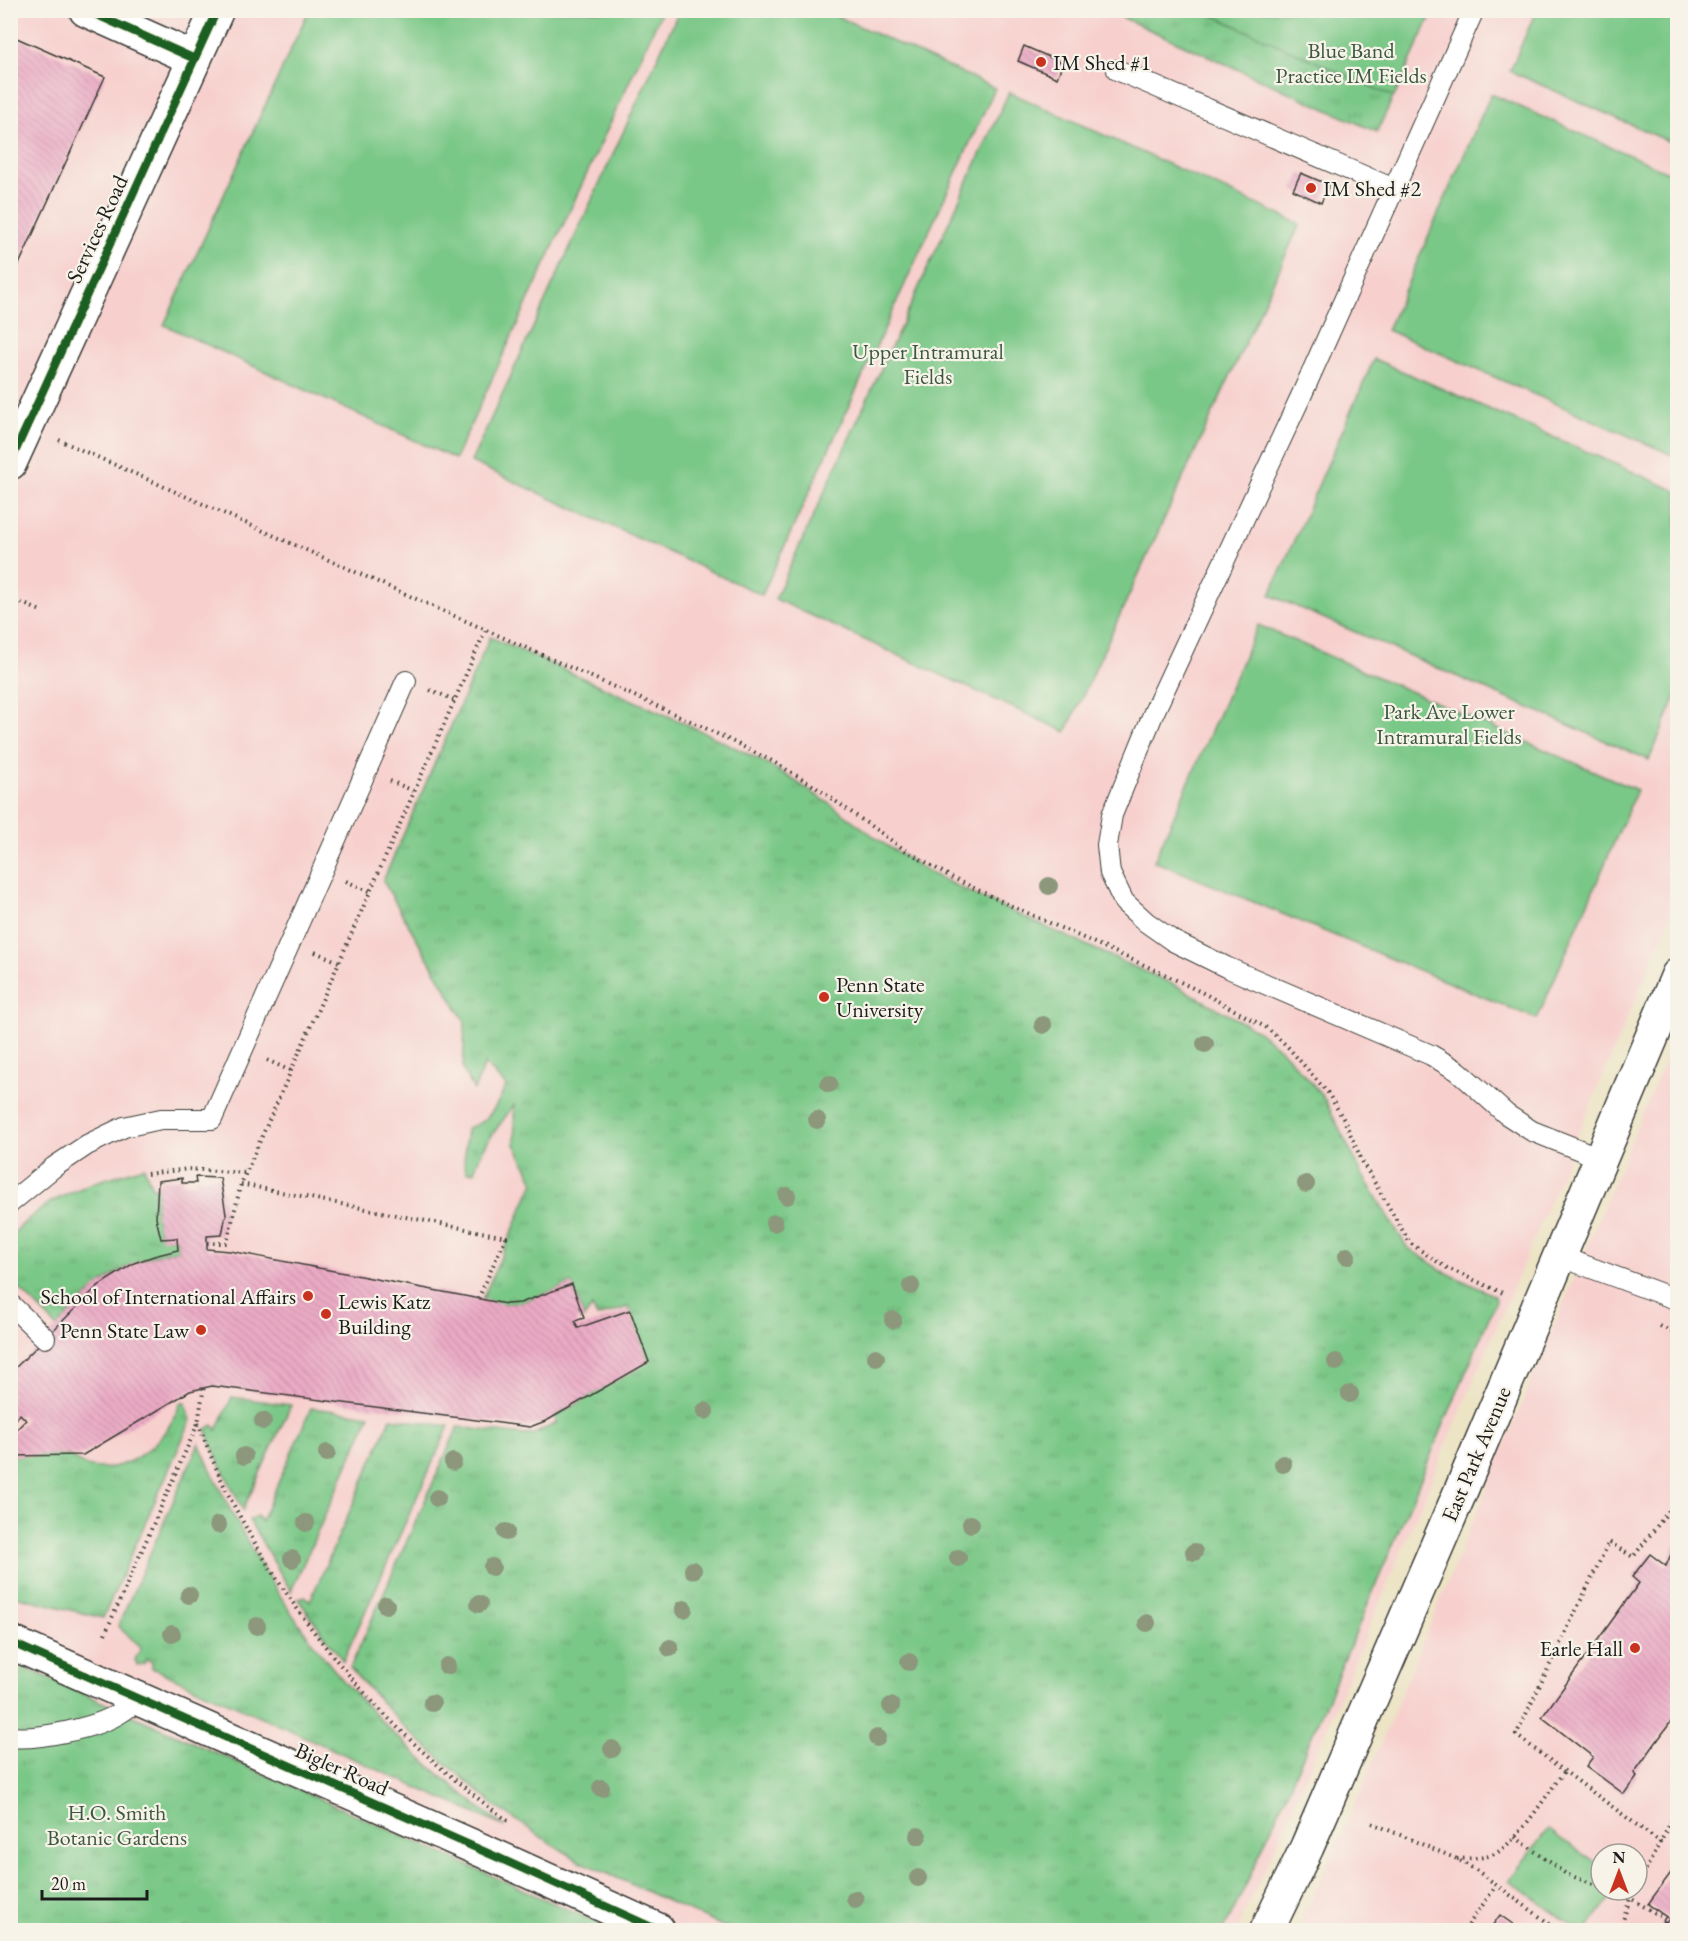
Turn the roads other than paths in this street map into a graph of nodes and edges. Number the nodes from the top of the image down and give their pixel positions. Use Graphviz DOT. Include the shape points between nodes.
graph roads {
  1 [pos="86,10"];
  2 [pos="218,10"];
  3 [pos="1474,10"];
  4 [pos="195,59"];
  5 [pos="1117,70"];
  6 [pos="1394,189"];
  7 [pos="10,463"];
  8 [pos="406,681"];
  9 [pos="1677,975"];
  10 [pos="1600,1158"];
  11 [pos="10,1203"];
  12 [pos="1559,1256"];
  13 [pos="1677,1300"];
  14 [pos="10,1304"];
  15 [pos="45,1338"];
  16 [pos="10,1642"];
  17 [pos="139,1699"];
  18 [pos="10,1737"];
  19 [pos="658,1930"];
  20 [pos="1267,1930"];
  1 -- 4 [label="street"];
  2 -- 4 [label="street, Services Road"];
  3 -- 6 [label="lane"];
  4 -- 7 [label="street, Services Road"];
  5 -- 6 [label="lane"];
  6 -- 10 [label="lane" via="1154,712 1112,815 1107,844 1110,873 1124,902 1173,941 1431,1055 1458,1071 1506,1114 1532,1131"];
  8 -- 11 [label="lane" via="212,1119 161,1119 124,1127 54,1167"];
  9 -- 10 [label="street, East Park Avenue"];
  10 -- 12 [label="street, East Park Avenue"];
  12 -- 13 [label="lane"];
  12 -- 20 [label="street, East Park Avenue" via="1317,1825"];
  14 -- 15 [label="lane"];
  16 -- 17 [label="street, Bigler Road"];
  17 -- 18 [label="lane" via="119,1714 92,1724 64,1732"];
  17 -- 19 [label="street, Bigler Road"];
}
